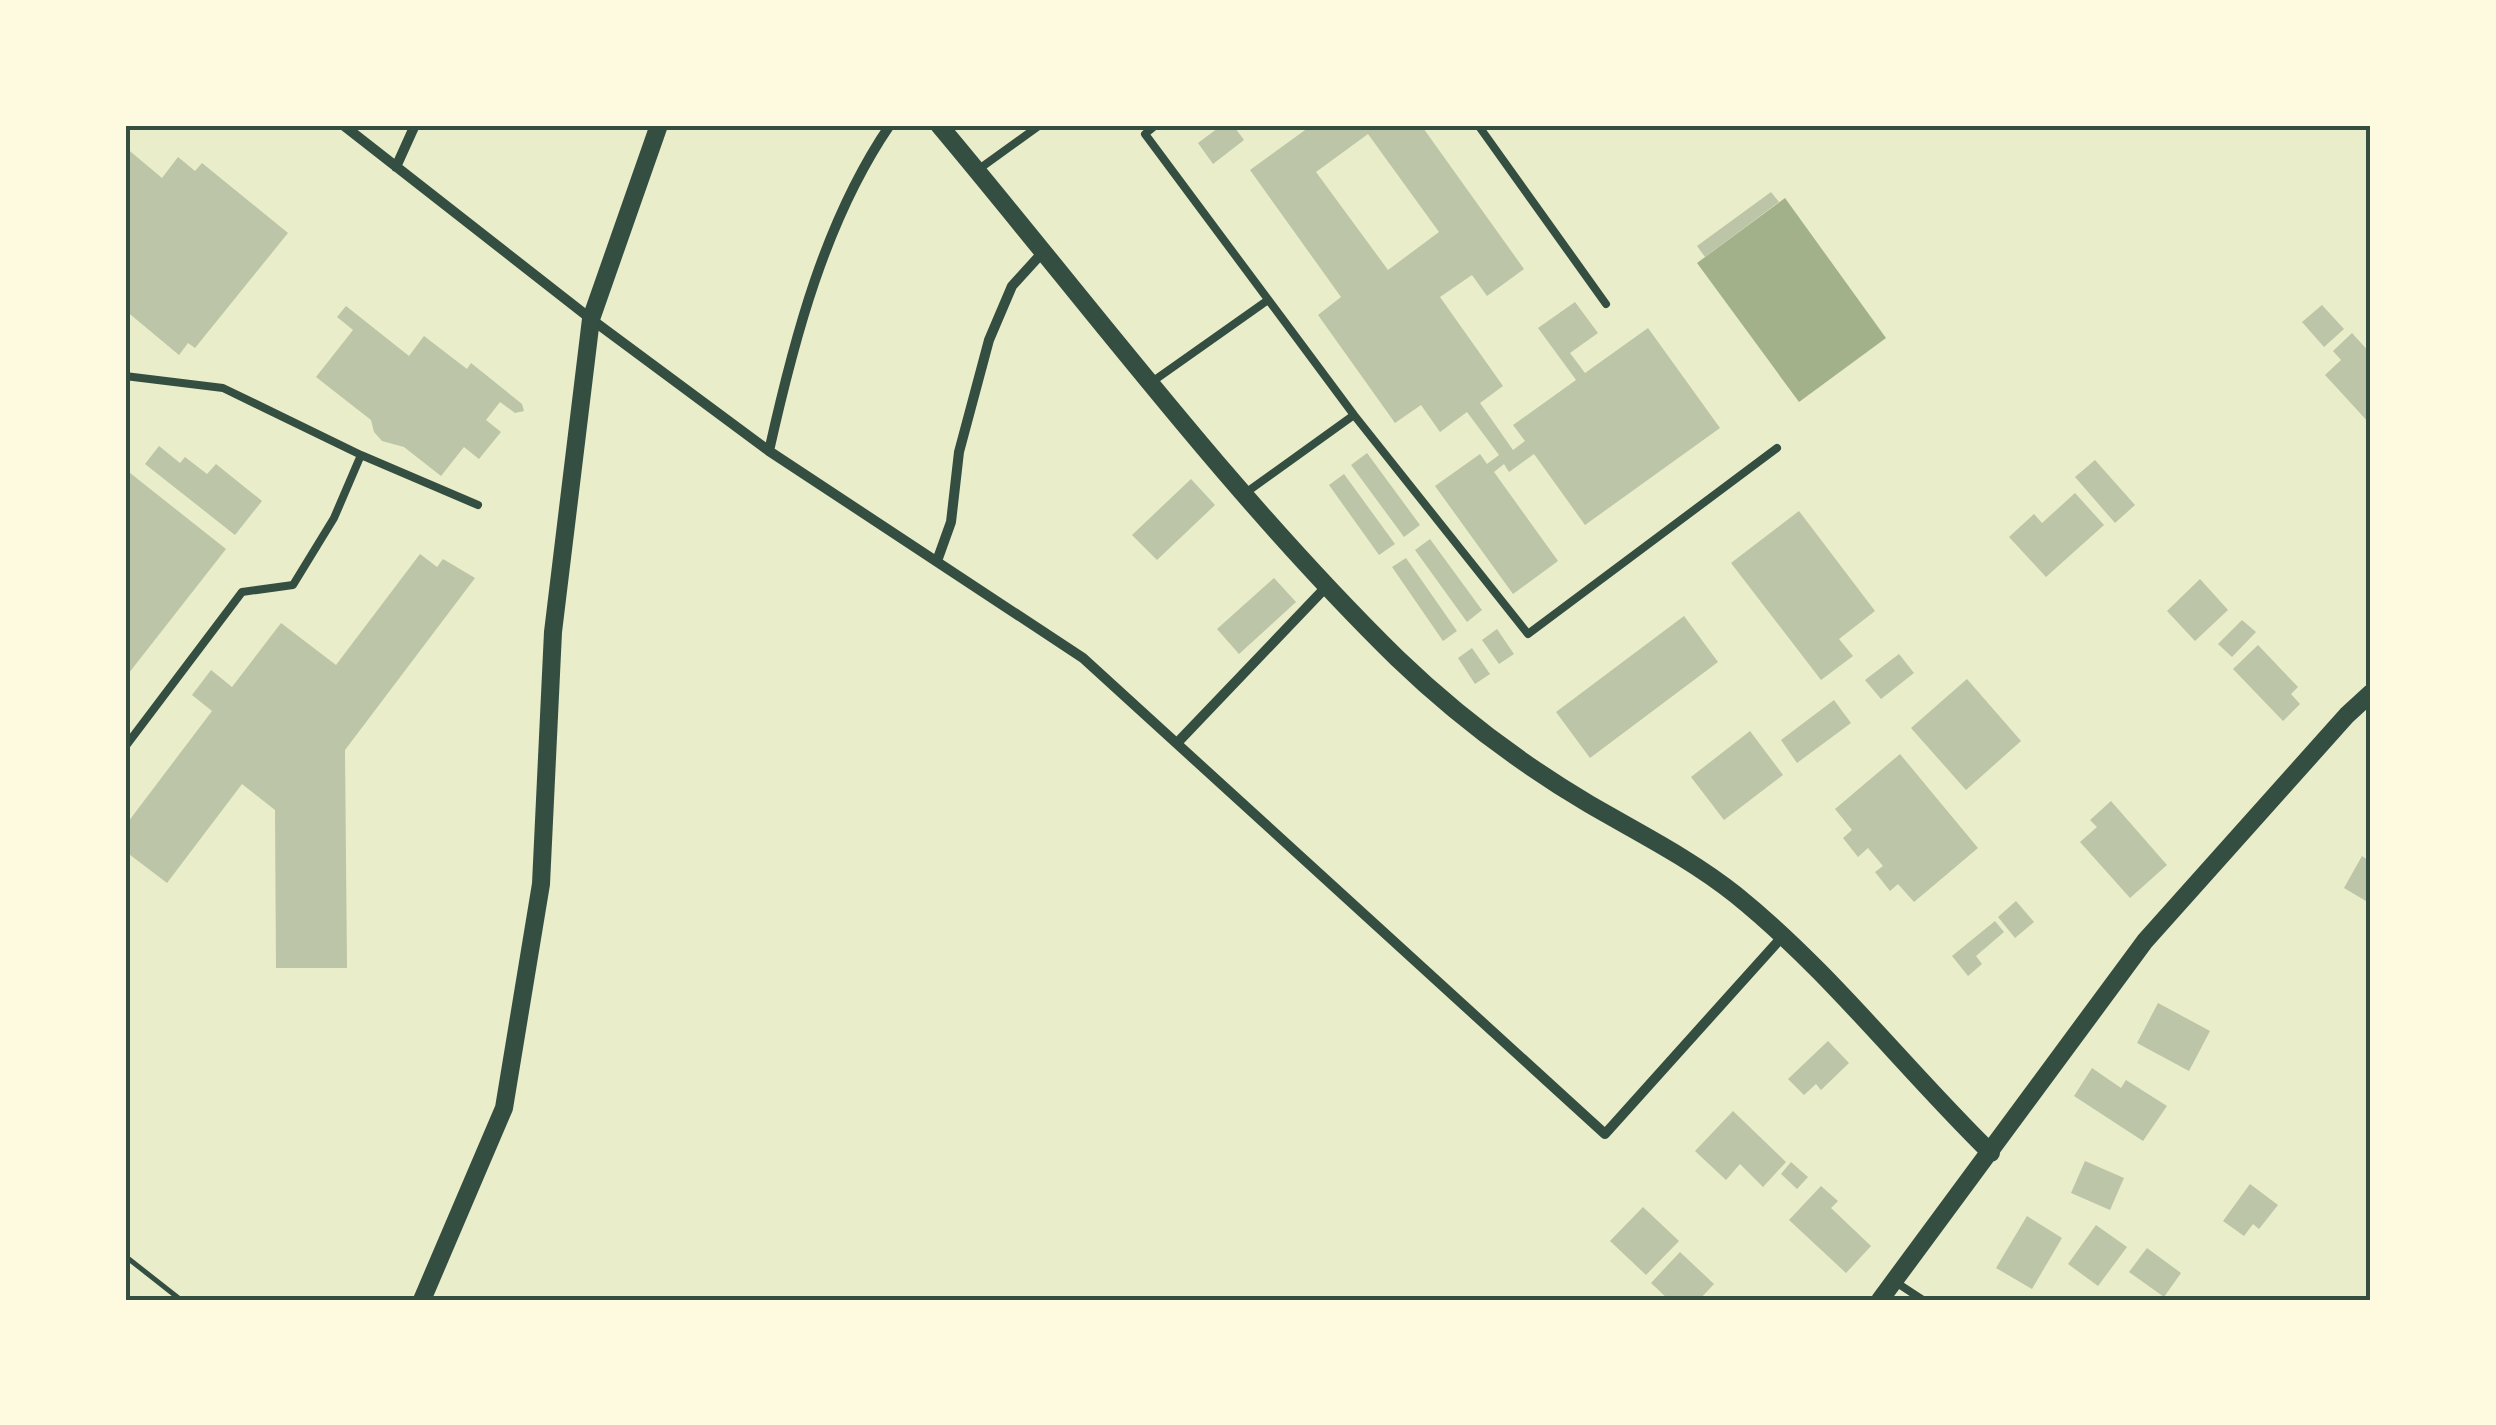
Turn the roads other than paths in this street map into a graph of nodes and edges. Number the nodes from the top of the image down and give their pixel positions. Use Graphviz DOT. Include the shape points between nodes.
graph roads {
  1 [pos="343,125"];
  2 [pos="415,125"];
  3 [pos="659,125"];
  4 [pos="890,125"];
  5 [pos="940,125"];
  6 [pos="1040,125"];
  7 [pos="1156,125"];
  8 [pos="1478,125"];
  9 [pos="396,167"];
  10 [pos="977,170"];
  11 [pos="1042,252"];
  12 [pos="1268,300"];
  13 [pos="1606,304"];
  14 [pos="591,319"];
  15 [pos="125,376"];
  16 [pos="1148,385"];
  17 [pos="1354,415"];
  18 [pos="1778,448"];
  19 [pos="769,451"];
  20 [pos="361,455"];
  21 [pos="1244,495"];
  22 [pos="478,505"];
  23 [pos="936,562"];
  24 [pos="1328,585"];
  25 [pos="2371,692"];
  26 [pos="1178,742"];
  27 [pos="125,747"];
  28 [pos="1782,936"];
  29 [pos="1992,1153"];
  30 [pos="1894,1281"];
  31 [pos="422,1300"];
  32 [pos="1880,1300"];
  33 [pos="1922,1300"];
  1 -- 9 [label="street"];
  2 -- 9 [label="street"];
  3 -- 14 [label="street"];
  4 -- 19 [label="street" via="846,198 782,389"];
  5 -- 10 [label="street"];
  6 -- 10 [label="lane"];
  7 -- 12 [label="lane" via="1145,134"];
  8 -- 13 [label="lane"];
  9 -- 14 [label="street"];
  10 -- 11 [label="street"];
  11 -- 16 [label="street"];
  11 -- 23 [label="street" via="1012,286 989,340 959,452 951,522"];
  12 -- 16 [label="lane"];
  12 -- 17 [label="lane"];
  14 -- 19 [label="street"];
  14 -- 31 [label="street" via="553,632 541,884 504,1108"];
  15 -- 20 [label="lane" via="224,388"];
  16 -- 21 [label="street"];
  17 -- 18 [label="lane" via="1528,634"];
  17 -- 21 [label="lane"];
  19 -- 23 [label="street"];
  20 -- 22 [label="lane"];
  20 -- 27 [label="lane" via="334,518 293,585 242,592"];
  21 -- 24 [label="street"];
  23 -- 26 [label="street" via="1083,658"];
  24 -- 26 [label="street"];
  24 -- 28 [label="street" via="1397,658 1522,762 1662,844 1736,894"];
  25 -- 29 [label="street" via="2145,942"];
  26 -- 28 [label="street" via="1605,1134"];
  28 -- 29 [label="street"];
  29 -- 30 [label="street"];
  30 -- 32 [label="street"];
  30 -- 33 [label="lane"];
}
